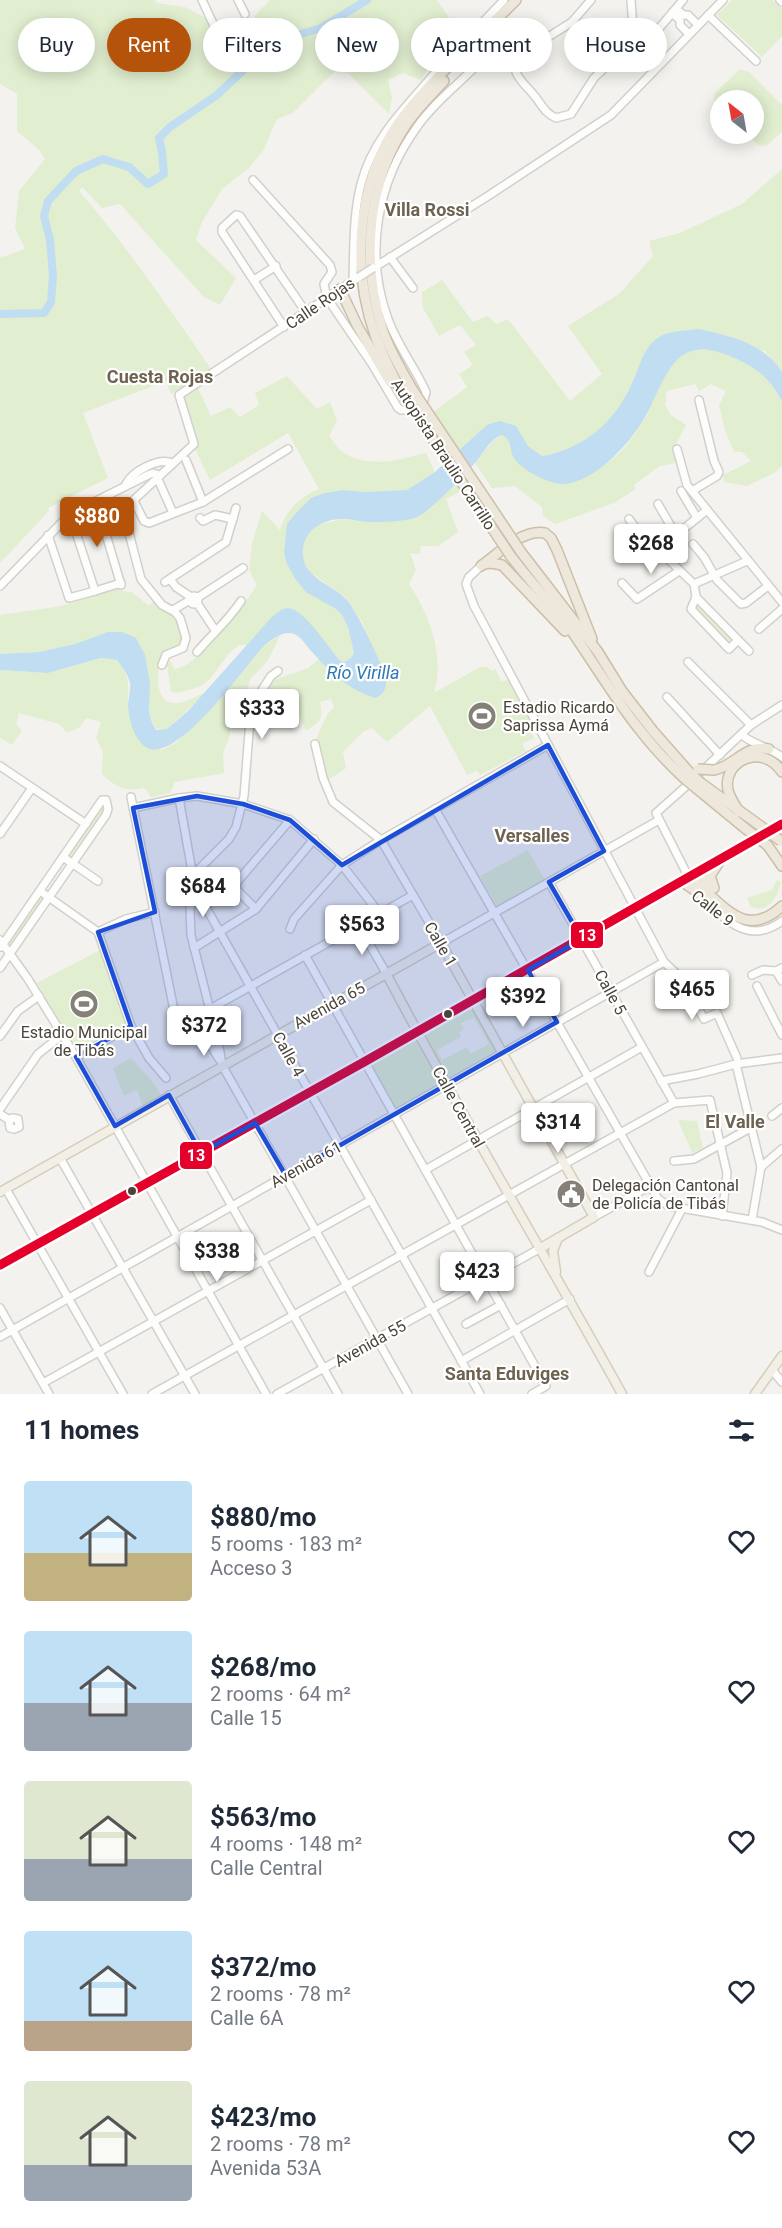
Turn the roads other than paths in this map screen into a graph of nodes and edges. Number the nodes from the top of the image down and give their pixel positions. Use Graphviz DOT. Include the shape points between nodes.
graph roads {
  1 [pos="202,0"];
  2 [pos="238,0"];
  3 [pos="504,0"];
  4 [pos="516,0"];
  5 [pos="524,0"];
  6 [pos="591,0"];
  7 [pos="631,0"];
  8 [pos="686,0"];
  9 [pos="723,0"];
  10 [pos="674,11"];
  11 [pos="245,14"];
  12 [pos="708,15"];
  13 [pos="682,17"];
  14 [pos="210,18"];
  15 [pos="667,19"];
  16 [pos="698,25"];
  17 [pos="689,34"];
  18 [pos="756,61"];
  19 [pos="470,72"];
  20 [pos="253,180"];
  21 [pos="390,257"];
  22 [pos="276,266"];
  23 [pos="374,267"];
  24 [pos="356,279"];
  25 [pos="254,280"];
  26 [pos="413,288"];
  27 [pos="340,290"];
  28 [pos="327,298"];
  29 [pos="301,305"];
  30 [pos="284,327"];
  31 [pos="404,396"];
  32 [pos="699,400"];
  33 [pos="288,449"];
  34 [pos="677,449"];
  35 [pos="186,460"];
  36 [pos="172,464"];
  37 [pos="154,473"];
  38 [pos="681,491"];
  39 [pos="692,491"];
  40 [pos="96,501"];
  41 [pos="203,502"];
  42 [pos="135,503"];
  43 [pos="658,504"];
  44 [pos="236,508"];
  45 [pos="707,510"];
  46 [pos="173,513"];
  47 [pos="70,514"];
  48 [pos="200,518"];
  49 [pos="697,518"];
  50 [pos="233,519"];
  51 [pos="629,519"];
  52 [pos="48,535"];
  53 [pos="693,544"];
  54 [pos="509,551"];
  55 [pos="747,561"];
  56 [pos="502,565"];
  57 [pos="481,566"];
  58 [pos="243,568"];
  59 [pos="679,571"];
  60 [pos="713,575"];
  61 [pos="622,583"];
  62 [pos="694,584"];
  63 [pos="0,586"];
  64 [pos="768,586"];
  65 [pos="95,591"];
  66 [pos="696,597"];
  67 [pos="194,600"];
  68 [pos="242,601"];
  69 [pos="782,602"];
  70 [pos="782,609"];
  71 [pos="174,612"];
  72 [pos="716,617"];
  73 [pos="706,626"];
  74 [pos="759,629"];
  75 [pos="215,630"];
  76 [pos="738,640"];
  77 [pos="583,650"];
  78 [pos="749,651"];
  79 [pos="197,652"];
  80 [pos="598,652"];
  81 [pos="688,662"];
  82 [pos="162,664"];
  83 [pos="278,671"];
  84 [pos="667,697"];
  85 [pos="782,705"];
  86 [pos="751,725"];
  87 [pos="741,735"];
  88 [pos="315,744"];
  89 [pos="548,746"];
  90 [pos="769,749"];
  91 [pos="720,755"];
  92 [pos="782,757"];
  93 [pos="0,765"];
  94 [pos="782,772"];
  95 [pos="691,773"];
  96 [pos="698,785"];
  97 [pos="32,788"];
  98 [pos="131,797"];
  99 [pos="178,798"];
  100 [pos="243,804"];
  101 [pos="133,808"];
  102 [pos="435,809"];
  103 [pos="739,812"];
  104 [pos="290,820"];
  105 [pos="659,820"];
  106 [pos="86,824"];
  107 [pos="782,824"];
  108 [pos="0,834"];
  109 [pos="314,839"];
  110 [pos="381,840"];
  111 [pos="782,841"];
  112 [pos="768,845"];
  113 [pos="604,851"];
  114 [pos="782,855"];
  115 [pos="63,857"];
  116 [pos="721,859"];
  117 [pos="72,864"];
  118 [pos="342,865"];
  119 [pos="782,866"];
  120 [pos="194,874"];
  121 [pos="686,879"];
  122 [pos="98,881"];
  123 [pos="549,882"];
  124 [pos="195,888"];
  125 [pos="40,891"];
  126 [pos="413,895"];
  127 [pos="782,896"];
  128 [pos="719,897"];
  129 [pos="49,898"];
  130 [pos="782,906"];
  131 [pos="256,909"];
  132 [pos="635,909"];
  133 [pos="155,912"];
  134 [pos="495,912"];
  135 [pos="380,914"];
  136 [pos="782,921"];
  137 [pos="359,926"];
  138 [pos="290,929"];
  139 [pos="98,932"];
  140 [pos="220,932"];
  141 [pos="582,939"];
  142 [pos="441,943"];
  143 [pos="1,944"];
  144 [pos="194,948"];
  145 [pos="10,954"];
  146 [pos="305,956"];
  147 [pos="664,962"];
  148 [pos="0,968"];
  149 [pos="779,969"];
  150 [pos="528,970"];
  151 [pos="386,974"];
  152 [pos="752,975"];
  153 [pos="782,981"];
  154 [pos="250,986"];
  155 [pos="757,987"];
  156 [pos="611,992"];
  157 [pos="39,996"];
  158 [pos="473,1000"];
  159 [pos="332,1004"];
  160 [pos="210,1009"];
  161 [pos="557,1022"];
  162 [pos="131,1026"];
  163 [pos="417,1032"];
  164 [pos="277,1034"];
  165 [pos="62,1035"];
  166 [pos="782,1035"];
  167 [pos="0,1036"];
  168 [pos="217,1047"];
  169 [pos="642,1047"];
  170 [pos="503,1053"];
  171 [pos="76,1057"];
  172 [pos="782,1058"];
  173 [pos="737,1061"];
  174 [pos="364,1062"];
  175 [pos="222,1065"];
  176 [pos="589,1077"];
  177 [pos="166,1078"];
  178 [pos="661,1081"];
  179 [pos="446,1085"];
  180 [pos="310,1092"];
  181 [pos="169,1095"];
  182 [pos="674,1103"];
  183 [pos="534,1108"];
  184 [pos="782,1108"];
  185 [pos="0,1109"];
  186 [pos="0,1114"];
  187 [pos="394,1114"];
  188 [pos="772,1116"];
  189 [pos="9,1120"];
  190 [pos="255,1123"];
  191 [pos="115,1126"];
  192 [pos="752,1127"];
  193 [pos="620,1133"];
  194 [pos="477,1140"];
  195 [pos="340,1145"];
  196 [pos="720,1146"];
  197 [pos="782,1149"];
  198 [pos="201,1153"];
  199 [pos="60,1158"];
  200 [pos="674,1161"];
  201 [pos="565,1164"];
  202 [pos="761,1167"];
  203 [pos="425,1170"];
  204 [pos="286,1176"];
  205 [pos="147,1184"];
  206 [pos="650,1186"];
  207 [pos="3,1190"];
  208 [pos="508,1196"];
  209 [pos="371,1200"];
  210 [pos="231,1206"];
  211 [pos="682,1209"];
  212 [pos="92,1214"];
  213 [pos="722,1216"];
  214 [pos="594,1217"];
  215 [pos="752,1220"];
  216 [pos="456,1225"];
  217 [pos="316,1230"];
  218 [pos="782,1230"];
  219 [pos="177,1237"];
  220 [pos="559,1238"];
  221 [pos="37,1245"];
  222 [pos="539,1249"];
  223 [pos="402,1255"];
  224 [pos="262,1260"];
  225 [pos="0,1265"];
  226 [pos="123,1268"];
  227 [pos="649,1272"];
  228 [pos="486,1279"];
  229 [pos="347,1286"];
  230 [pos="562,1286"];
  231 [pos="207,1291"];
  232 [pos="68,1298"];
  233 [pos="570,1299"];
  234 [pos="501,1305"];
  235 [pos="0,1308"];
  236 [pos="432,1309"];
  237 [pos="293,1316"];
  238 [pos="153,1321"];
  239 [pos="466,1324"];
  240 [pos="12,1330"];
  241 [pos="515,1330"];
  242 [pos="0,1337"];
  243 [pos="377,1339"];
  244 [pos="239,1346"];
  245 [pos="99,1351"];
  246 [pos="782,1356"];
  247 [pos="461,1360"];
  248 [pos="323,1369"];
  249 [pos="772,1370"];
  250 [pos="185,1376"];
  251 [pos="782,1382"];
  252 [pos="43,1383"];
  253 [pos="620,1393"];
  254 [pos="49,1394"];
  255 [pos="123,1394"];
  256 [pos="152,1394"];
  257 [pos="195,1394"];
  258 [pos="266,1394"];
  259 [pos="277,1394"];
  260 [pos="338,1394"];
  261 [pos="408,1394"];
  262 [pos="480,1394"];
  263 [pos="532,1394"];
  264 [pos="755,1394"];
  1 -- 14 [label="street"];
  2 -- 11 [label="street"];
  3 -- 24 [label="street" via="404,107 371,155 355,215"];
  4 -- 31 [label="highway, Autopista Braulio Carrillo" via="409,108 391,135 372,178 361,236 363,278 376,337"];
  5 -- 80 [label="highway, Autopista Braulio Carrillo, bridge" via="418,109 398,139 376,192 369,247 375,300 389,346 412,389 521,552"];
  6 -- 7 [label="street" via="572,22 526,51 516,62 517,77 544,110 556,118 571,114 594,78 625,48 633,28"];
  8 -- 10 [label="street"];
  9 -- 12 [label="street, Calle Rojas"];
  10 -- 13 [label="street"];
  10 -- 15 [label="street"];
  12 -- 16 [label="street, Calle Rojas"];
  12 -- 18 [label="street"];
  13 -- 16 [label="street" via="688,15"];
  13 -- 17 [label="street" via="680,24"];
  16 -- 17 [label="street, Calle Rojas"];
  17 -- 21 [label="street, Calle Rojas" via="611,115"];
  19 -- 23 [label="street" via="424,117 390,174 377,225"];
  20 -- 28 [label="street" via="330,265 332,272 324,284"];
  21 -- 23 [label="street, Calle Rojas"];
  21 -- 26 [label="street"];
  22 -- 25 [label="street"];
  22 -- 25 [label="street" via="236,215 222,231"];
  22 -- 29 [label="street"];
  23 -- 24 [label="street, Calle Rojas, bridge"];
  23 -- 28 [label="street" via="387,318 426,392 418,404 406,410 398,408"];
  24 -- 27 [label="street, Calle Rojas"];
  25 -- 30 [label="street"];
  27 -- 28 [label="street, Calle Rojas"];
  27 -- 31 [label="highway" via="389,381"];
  28 -- 30 [label="street, Calle Rojas"];
  30 -- 36 [label="street, Calle Rojas" via="180,392 194,444"];
  31 -- 54 [label="highway, Autopista Braulio Carrillo, bridge"];
  32 -- 39 [label="street" via="719,475"];
  33 -- 41 [label="street"];
  34 -- 39 [label="street"];
  35 -- 41 [label="street"];
  36 -- 37 [label="street, Calle Rojas"];
  36 -- 37 [label="street" via="162,461"];
  37 -- 40 [label="street"];
  37 -- 46 [label="street"];
  37 -- 71 [label="street, Calle Rojas" via="122,512 141,579 162,605"];
  38 -- 49 [label="street"];
  39 -- 45 [label="street"];
  40 -- 47 [label="street"];
  40 -- 65 [label="street" via="122,585"];
  41 -- 46 [label="street"];
  42 -- 46 [label="street" via="148,524"];
  43 -- 49 [label="street" via="676,535"];
  44 -- 50 [label="street"];
  45 -- 49 [label="street"];
  45 -- 55 [label="street"];
  47 -- 52 [label="street"];
  47 -- 65 [label="street"];
  48 -- 50 [label="street" via="203,521 215,515"];
  50 -- 67 [label="street" via="226,542 168,581"];
  51 -- 59 [label="street" via="646,542"];
  52 -- 63 [label="street"];
  52 -- 65 [label="street" via="69,598"];
  53 -- 60 [label="street"];
  54 -- 56 [label="highway" via="504,552"];
  54 -- 57 [label="highway"];
  54 -- 77 [label="highway, Autopista Braulio Carrillo"];
  54 -- 80 [label="highway" via="533,532 551,538"];
  55 -- 60 [label="street"];
  55 -- 64 [label="street"];
  56 -- 57 [label="highway"];
  56 -- 77 [label="highway"];
  57 -- 89 [label="street" via="466,584 474,606"];
  58 -- 67 [label="street"];
  59 -- 61 [label="street" via="637,599"];
  59 -- 62 [label="street"];
  60 -- 62 [label="street"];
  60 -- 64 [label="street" via="741,604"];
  62 -- 66 [label="street"];
  64 -- 69 [label="street"];
  66 -- 72 [label="street"];
  66 -- 73 [label="street" via="690,609"];
  67 -- 71 [label="street"];
  67 -- 75 [label="street"];
  68 -- 75 [label="street"];
  70 -- 74 [label="street"];
  71 -- 82 [label="street" via="184,626 185,644 180,651 166,655"];
  72 -- 73 [label="street"];
  72 -- 76 [label="street"];
  73 -- 76 [label="street" via="729,649"];
  75 -- 79 [label="street"];
  76 -- 78 [label="street"];
  77 -- 95 [label="highway, Autopista Braulio Carrillo" via="644,737"];
  80 -- 95 [label="highway, Autopista Braulio Carrillo" via="622,691"];
  81 -- 86 [label="street"];
  83 -- 100 [label="street" via="251,707"];
  84 -- 91 [label="street"];
  85 -- 86 [label="street"];
  86 -- 87 [label="street"];
  87 -- 90 [label="street"];
  87 -- 91 [label="street"];
  88 -- 110 [label="street, Calle 1" via="334,803"];
  89 -- 102 [label="street"];
  89 -- 113 [label="street"];
  90 -- 92 [label="street"];
  90 -- 95 [label="highway, bridge" via="748,750 723,768"];
  91 -- 105 [label="street" via="658,811"];
  93 -- 97 [label="street"];
  94 -- 103 [label="highway" via="762,756 740,763 728,784"];
  95 -- 96 [label="highway, Autopista Braulio Carrillo, bridge"];
  96 -- 103 [label="highway, Autopista Braulio Carrillo"];
  96 -- 112 [label="highway, Autopista Braulio Carrillo, bridge"];
  97 -- 106 [label="street"];
  97 -- 108 [label="street"];
  98 -- 101 [label="street"];
  99 -- 100 [label="street" via="197,796"];
  99 -- 101 [label="street"];
  99 -- 120 [label="street, Calle 4"];
  100 -- 104 [label="street"];
  100 -- 120 [label="street" via="229,839"];
  101 -- 133 [label="street"];
  102 -- 110 [label="street"];
  102 -- 134 [label="street"];
  103 -- 111 [label="highway, Autopista Braulio Carrillo, bridge"];
  104 -- 109 [label="street"];
  104 -- 131 [label="street" via="237,882 236,889"];
  105 -- 113 [label="street, Avenida 65"];
  105 -- 121 [label="street, Calle 9"];
  106 -- 115 [label="street"];
  106 -- 117 [label="street" via="106,800 106,815"];
  107 -- 116 [label="main road"];
  109 -- 118 [label="street"];
  109 -- 131 [label="street"];
  110 -- 118 [label="street"];
  110 -- 126 [label="street, Calle 1"];
  112 -- 114 [label="highway, Autopista Braulio Carrillo"];
  112 -- 119 [label="highway"];
  113 -- 123 [label="street, Avenida 65"];
  113 -- 132 [label="street"];
  115 -- 117 [label="street"];
  115 -- 125 [label="street"];
  116 -- 121 [label="main road"];
  116 -- 128 [label="highway" via="710,878"];
  117 -- 122 [label="street"];
  117 -- 129 [label="street"];
  118 -- 135 [label="street"];
  118 -- 138 [label="street" via="294,919"];
  120 -- 124 [label="street, Calle 4"];
  121 -- 128 [label="highway"];
  121 -- 130 [label="highway" via="701,885 727,912 740,918 756,919"];
  121 -- 132 [label="main road"];
  121 -- 136 [label="street, Calle 9" via="687,888 730,923 750,931 765,930"];
  123 -- 134 [label="street, Avenida 65"];
  123 -- 141 [label="street, Calle 5"];
  124 -- 140 [label="street, Calle 4"];
  124 -- 144 [label="street" via="190,909"];
  125 -- 129 [label="street"];
  125 -- 143 [label="street"];
  126 -- 135 [label="street"];
  126 -- 142 [label="street, Calle 1"];
  127 -- 128 [label="highway" via="770,909 754,914 736,910"];
  129 -- 139 [label="street"];
  129 -- 145 [label="street"];
  131 -- 140 [label="street"];
  132 -- 141 [label="main road"];
  132 -- 147 [label="street"];
  133 -- 139 [label="street"];
  133 -- 168 [label="street" via="175,1015"];
  134 -- 142 [label="street, Avenida 65"];
  134 -- 150 [label="street"];
  135 -- 137 [label="street"];
  137 -- 146 [label="street"];
  137 -- 151 [label="street, Calle Central"];
  139 -- 162 [label="street"];
  140 -- 144 [label="street"];
  140 -- 154 [label="street, Calle 4"];
  141 -- 150 [label="main road"];
  141 -- 156 [label="street, Calle 5"];
  142 -- 151 [label="main road, Avenida 65"];
  142 -- 158 [label="main road, Calle 1"];
  143 -- 145 [label="street"];
  144 -- 160 [label="street"];
  145 -- 148 [label="street"];
  145 -- 157 [label="street"];
  146 -- 154 [label="street"];
  146 -- 159 [label="street"];
  147 -- 156 [label="street, Avenida 61"];
  147 -- 173 [label="street" via="682,979 704,1019 717,1013"];
  149 -- 152 [label="street"];
  149 -- 153 [label="street"];
  150 -- 158 [label="main road"];
  150 -- 161 [label="street"];
  151 -- 159 [label="main road, Avenida 65"];
  151 -- 163 [label="main road, Calle Central"];
  154 -- 160 [label="street"];
  154 -- 164 [label="street, Calle 4"];
  155 -- 166 [label="street"];
  156 -- 161 [label="street, Avenida 61"];
  156 -- 169 [label="street, Calle 5"];
  157 -- 165 [label="street"];
  157 -- 167 [label="street" via="18,1011"];
  158 -- 163 [label="main road"];
  158 -- 170 [label="main road, Calle 1"];
  159 -- 164 [label="main road, Avenida 65"];
  159 -- 174 [label="street"];
  160 -- 168 [label="street"];
  161 -- 170 [label="street, Avenida 61"];
  161 -- 176 [label="street"];
  162 -- 171 [label="street"];
  162 -- 177 [label="street"];
  163 -- 174 [label="main road"];
  163 -- 179 [label="main road, Calle Central"];
  164 -- 175 [label="main road, Avenida 65"];
  164 -- 180 [label="street, Calle 4"];
  165 -- 171 [label="street"];
  165 -- 185 [label="street" via="38,1054"];
  168 -- 175 [label="street"];
  169 -- 176 [label="street"];
  169 -- 178 [label="street, Calle 5"];
  170 -- 179 [label="street, Avenida 61"];
  170 -- 183 [label="main road, Calle 1"];
  171 -- 191 [label="street"];
  172 -- 173 [label="street"];
  173 -- 178 [label="street"];
  173 -- 192 [label="street"];
  174 -- 180 [label="main road"];
  174 -- 187 [label="street"];
  175 -- 181 [label="main road, Avenida 65"];
  175 -- 190 [label="street"];
  176 -- 183 [label="street"];
  176 -- 193 [label="street"];
  178 -- 182 [label="street, Calle 5"];
  179 -- 187 [label="street, Avenida 61"];
  179 -- 194 [label="main road, Calle Central"];
  180 -- 190 [label="main road"];
  180 -- 195 [label="street, Calle 4"];
  181 -- 191 [label="main road, Avenida 65"];
  181 -- 198 [label="street"];
  182 -- 193 [label="street"];
  182 -- 196 [label="street" via="710,1100"];
  183 -- 194 [label="street"];
  183 -- 201 [label="main road, Calle 1"];
  184 -- 188 [label="street"];
  186 -- 189 [label="street"];
  187 -- 195 [label="street, Avenida 61"];
  187 -- 203 [label="street"];
  190 -- 198 [label="main road"];
  190 -- 204 [label="street"];
  191 -- 199 [label="main road, Avenida 65"];
  191 -- 205 [label="street"];
  192 -- 196 [label="street"];
  192 -- 202 [label="street"];
  193 -- 201 [label="street"];
  193 -- 206 [label="street"];
  194 -- 203 [label="street"];
  194 -- 208 [label="main road, Calle Central"];
  195 -- 204 [label="street, Avenida 61"];
  195 -- 209 [label="street, Calle 4"];
  196 -- 200 [label="street" via="694,1159"];
  196 -- 213 [label="street" via="727,1173"];
  197 -- 202 [label="street"];
  198 -- 205 [label="main road"];
  198 -- 210 [label="street"];
  199 -- 207 [label="main road, Avenida 65"];
  199 -- 212 [label="street"];
  201 -- 208 [label="street"];
  201 -- 214 [label="main road, Calle 1"];
  202 -- 215 [label="street"];
  203 -- 216 [label="street"];
  204 -- 210 [label="street, Avenida 61"];
  204 -- 217 [label="street"];
  205 -- 212 [label="main road"];
  205 -- 219 [label="street"];
  206 -- 211 [label="street" via="663,1203"];
  206 -- 214 [label="street, Avenida 55"];
  207 -- 221 [label="street"];
  208 -- 216 [label="street"];
  208 -- 222 [label="main road, Calle Central"];
  209 -- 217 [label="street"];
  209 -- 223 [label="street, Calle 4"];
  210 -- 219 [label="street, Avenida 61"];
  210 -- 224 [label="street"];
  211 -- 213 [label="street"];
  211 -- 227 [label="street"];
  212 -- 221 [label="main road"];
  212 -- 226 [label="street"];
  213 -- 215 [label="street"];
  214 -- 220 [label="main road, Avenida 55"];
  215 -- 218 [label="street"];
  216 -- 223 [label="street"];
  216 -- 228 [label="street"];
  217 -- 224 [label="street"];
  217 -- 229 [label="street"];
  219 -- 226 [label="street, Avenida 61"];
  219 -- 231 [label="street"];
  220 -- 222 [label="main road, Avenida 55"];
  220 -- 230 [label="main road, Calle Central" via="553,1258"];
  221 -- 225 [label="main road"];
  221 -- 232 [label="street"];
  222 -- 228 [label="street, Avenida 55"];
  222 -- 230 [label="main road, Calle Central"];
  223 -- 229 [label="street"];
  223 -- 236 [label="street, Calle 4"];
  224 -- 231 [label="street"];
  224 -- 237 [label="street"];
  226 -- 232 [label="street, Avenida 61"];
  226 -- 238 [label="street"];
  228 -- 234 [label="street"];
  228 -- 236 [label="street, Avenida 55"];
  229 -- 237 [label="street"];
  229 -- 243 [label="street"];
  230 -- 233 [label="main road, Calle Central"];
  231 -- 238 [label="street"];
  231 -- 244 [label="street"];
  232 -- 240 [label="street, Avenida 61"];
  232 -- 245 [label="street"];
  233 -- 241 [label="street"];
  233 -- 253 [label="main road, Calle Central"];
  234 -- 239 [label="street"];
  234 -- 241 [label="street"];
  235 -- 240 [label="street"];
  236 -- 243 [label="street, Avenida 55"];
  236 -- 247 [label="street, Calle 4"];
  237 -- 244 [label="street"];
  237 -- 248 [label="street"];
  238 -- 245 [label="street"];
  238 -- 250 [label="street"];
  240 -- 242 [label="street, Avenida 61"];
  240 -- 252 [label="street"];
  241 -- 247 [label="street"];
  241 -- 263 [label="street" via="546,1386"];
  243 -- 248 [label="street, Avenida 55"];
  243 -- 261 [label="street"];
  244 -- 250 [label="street"];
  244 -- 258 [label="street"];
  245 -- 252 [label="street"];
  245 -- 255 [label="street"];
  246 -- 249 [label="main road"];
  247 -- 262 [label="street, Calle 4"];
  248 -- 259 [label="street, Avenida 55"];
  248 -- 260 [label="street"];
  249 -- 251 [label="street"];
  249 -- 264 [label="main road"];
  250 -- 256 [label="street"];
  250 -- 257 [label="street"];
  252 -- 254 [label="street"];
}
